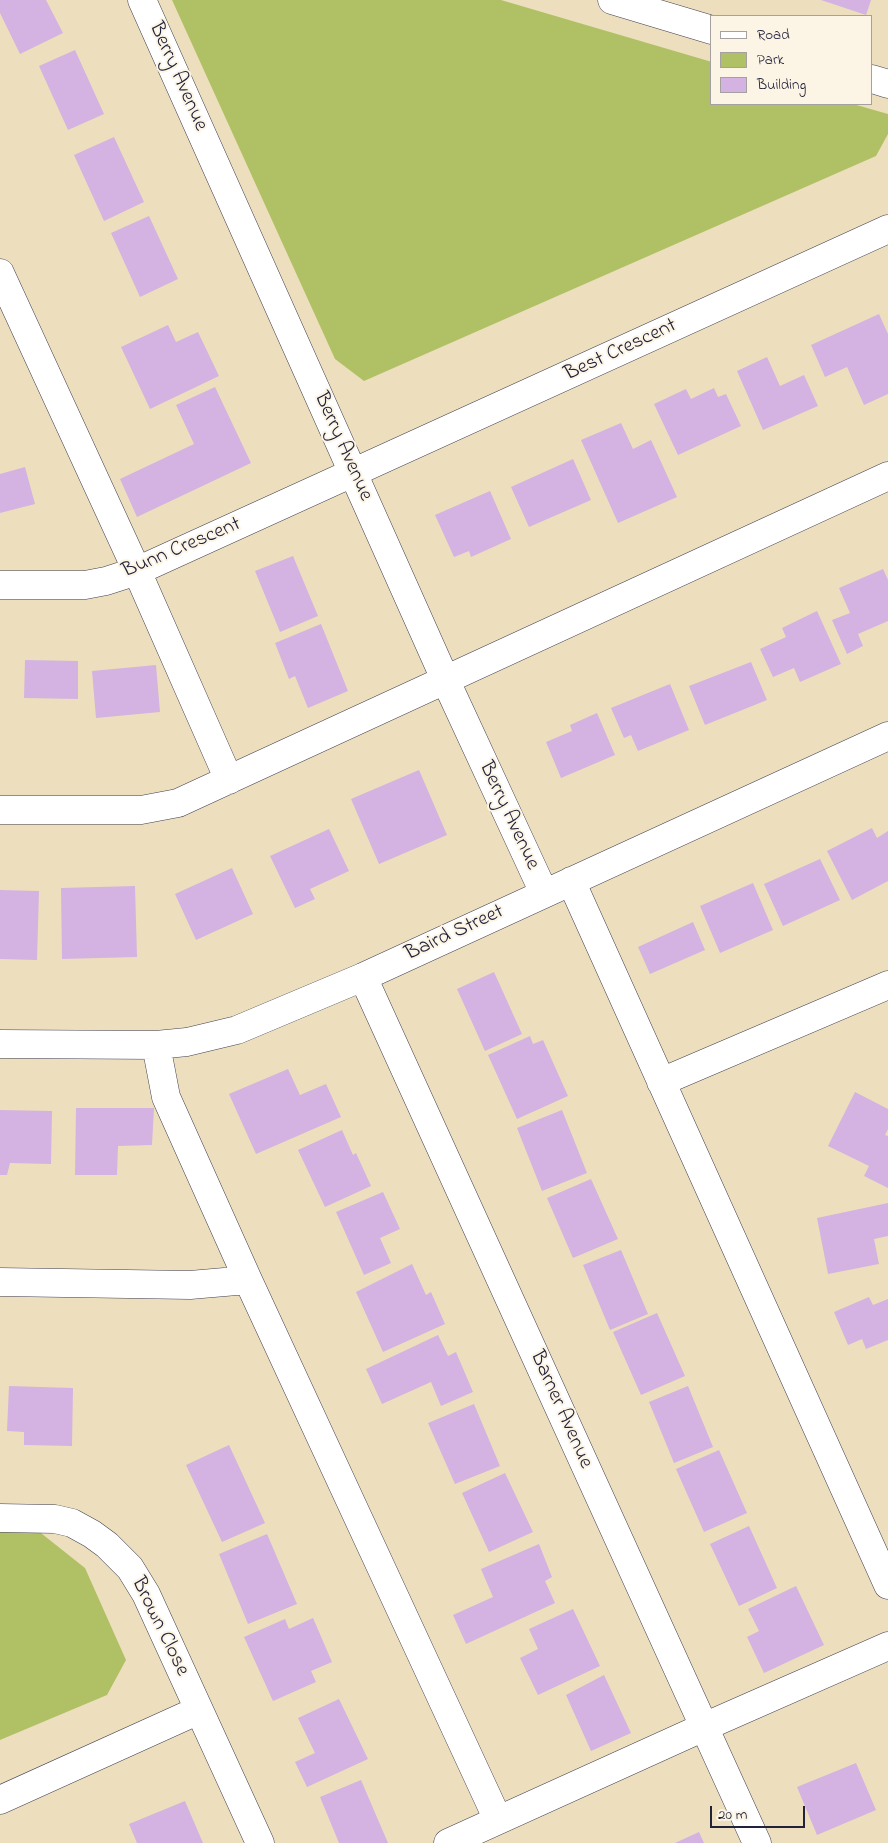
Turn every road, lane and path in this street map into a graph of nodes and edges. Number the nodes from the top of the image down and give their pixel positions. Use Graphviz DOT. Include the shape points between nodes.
graph roads {
  1 [pos="142,0"];
  2 [pos="612,0"];
  3 [pos="710,29"];
  4 [pos="873,79"];
  5 [pos="888,84"];
  6 [pos="888,229"];
  7 [pos="0,273"];
  8 [pos="354,473"];
  9 [pos="888,476"];
  10 [pos="137,571"];
  11 [pos="0,585"];
  12 [pos="445,679"];
  13 [pos="888,736"];
  14 [pos="229,780"];
  15 [pos="0,810"];
  16 [pos="571,881"];
  17 [pos="544,893"];
  18 [pos="363,977"];
  19 [pos="888,985"];
  20 [pos="0,1044"];
  21 [pos="156,1045"];
  22 [pos="662,1082"];
  23 [pos="248,1280"];
  24 [pos="0,1282"];
  25 [pos="0,1518"];
  26 [pos="888,1585"];
  27 [pos="888,1646"];
  28 [pos="199,1710"];
  29 [pos="704,1727"];
  30 [pos="0,1800"];
  31 [pos="498,1820"];
  32 [pos="260,1843"];
  33 [pos="448,1843"];
  34 [pos="757,1843"];
  1 -- 8 [label="street, Berry Avenue"];
  2 -- 3 [label="street"];
  4 -- 5 [label="street"];
  6 -- 8 [label="street, Best Crescent"];
  7 -- 10 [label="street"];
  8 -- 10 [label="street, Bunn Crescent"];
  8 -- 12 [label="street, Berry Avenue"];
  9 -- 12 [label="street"];
  10 -- 11 [label="street, Bunn Crescent" via="85,585"];
  10 -- 14 [label="street"];
  12 -- 14 [label="street"];
  12 -- 17 [label="street, Berry Avenue"];
  13 -- 16 [label="street, Baird Street"];
  14 -- 15 [label="street" via="178,803 140,810"];
  16 -- 17 [label="street, Baird Street"];
  16 -- 22 [label="street"];
  17 -- 18 [label="street, Baird Street"];
  18 -- 21 [label="street, Baird Street" via="237,1030 187,1042"];
  18 -- 29 [label="street, Barner Avenue"];
  19 -- 22 [label="street"];
  20 -- 21 [label="street, Baird Street"];
  21 -- 23 [label="street" via="166,1097"];
  22 -- 26 [label="street"];
  23 -- 24 [label="street" via="190,1285"];
  23 -- 31 [label="street"];
  25 -- 28 [label="street, Brown Close" via="55,1519 72,1524 92,1534 120,1557 143,1588"];
  27 -- 29 [label="street"];
  28 -- 30 [label="street"];
  28 -- 32 [label="street, Brown Close"];
  29 -- 31 [label="street"];
  29 -- 34 [label="street, Barner Avenue"];
  31 -- 33 [label="street"];
}
